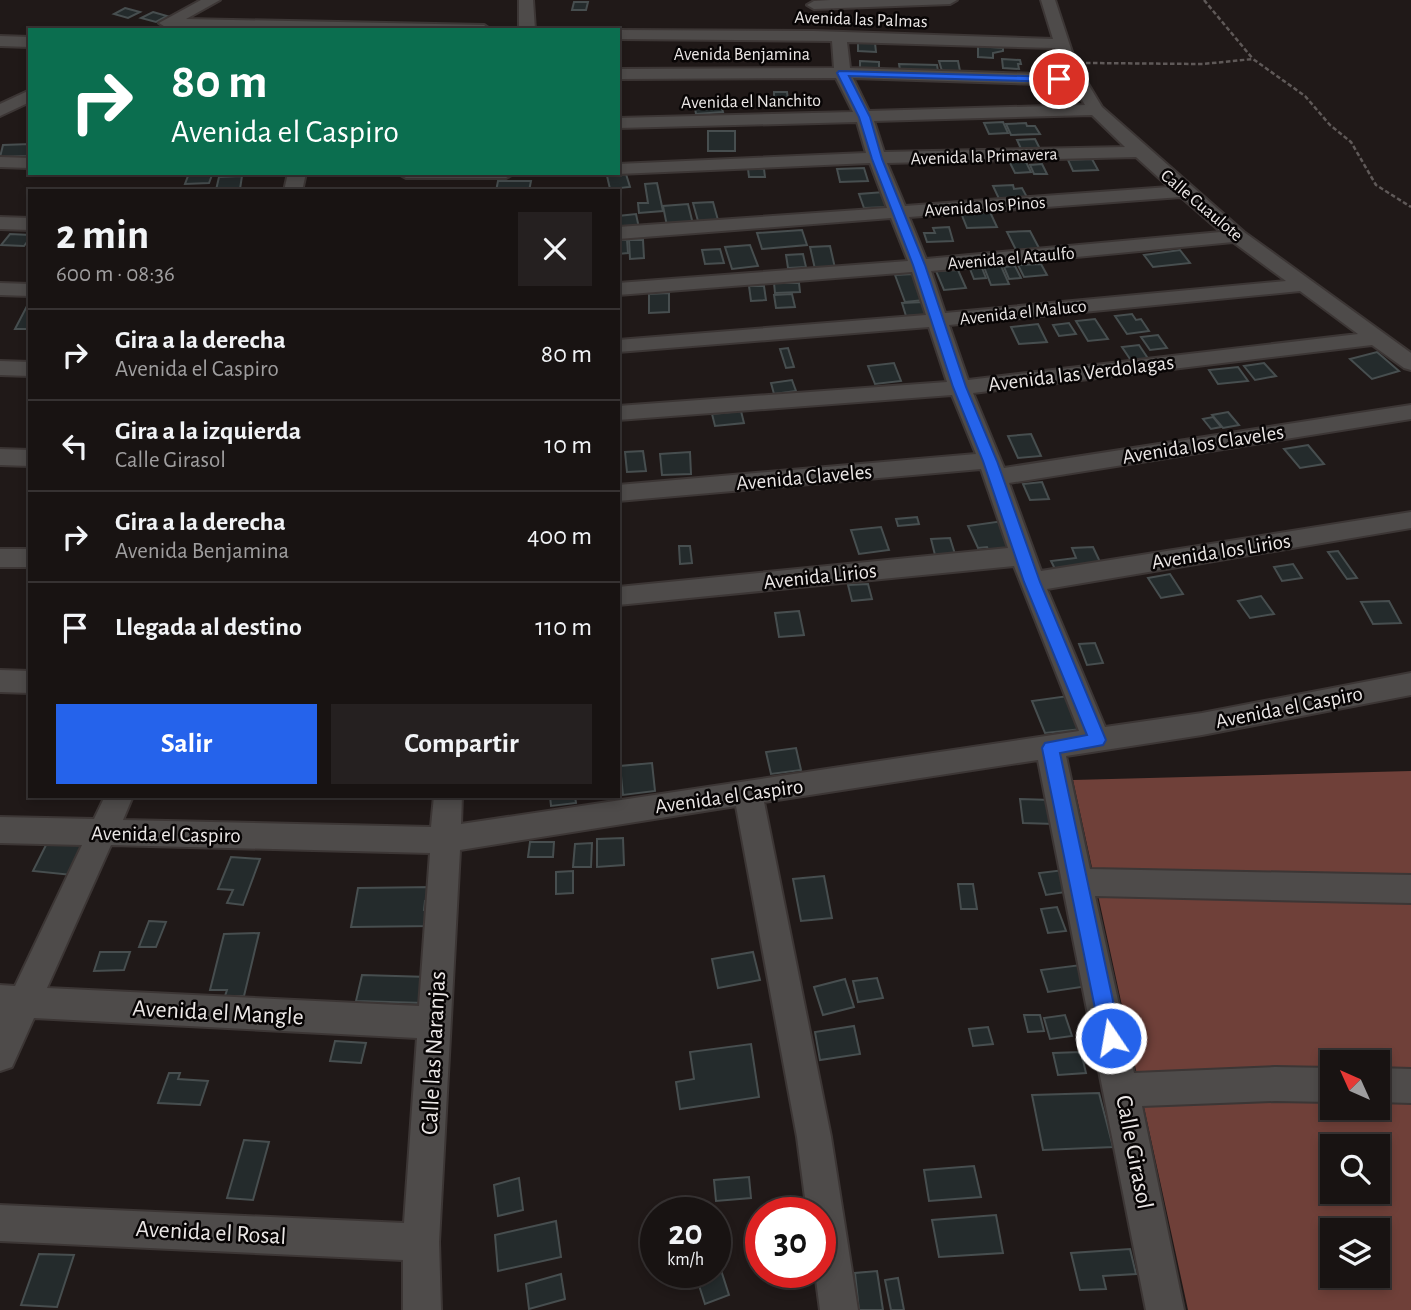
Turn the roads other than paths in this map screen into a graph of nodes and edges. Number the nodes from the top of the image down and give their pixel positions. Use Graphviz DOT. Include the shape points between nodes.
graph roads {
  1 [pos="213,0"];
  2 [pos="526,0"];
  3 [pos="950,0"];
  4 [pos="1048,0"];
  5 [pos="814,2"];
  6 [pos="160,26"];
  7 [pos="330,28"];
  8 [pos="527,28"];
  9 [pos="620,34"];
  10 [pos="814,36"];
  11 [pos="839,38"];
  12 [pos="0,41"];
  13 [pos="28,42"];
  14 [pos="1060,44"];
  15 [pos="842,73"];
  16 [pos="620,74"];
  17 [pos="1077,80"];
  18 [pos="28,96"];
  19 [pos="2,110"];
  20 [pos="28,110"];
  21 [pos="1096,110"];
  22 [pos="864,117"];
  23 [pos="620,123"];
  24 [pos="1140,152"];
  25 [pos="877,159"];
  26 [pos="0,162"];
  27 [pos="28,163"];
  28 [pos="620,169"];
  29 [pos="1184,191"];
  30 [pos="897,213"];
  31 [pos="0,223"];
  32 [pos="28,224"];
  33 [pos="620,233"];
  34 [pos="1237,236"];
  35 [pos="919,265"];
  36 [pos="1303,285"];
  37 [pos="0,289"];
  38 [pos="620,289"];
  39 [pos="28,290"];
  40 [pos="939,320"];
  41 [pos="1376,338"];
  42 [pos="620,346"];
  43 [pos="1411,363"];
  44 [pos="0,368"];
  45 [pos="28,369"];
  46 [pos="960,387"];
  47 [pos="1411,412"];
  48 [pos="620,413"];
  49 [pos="0,457"];
  50 [pos="28,458"];
  51 [pos="993,469"];
  52 [pos="620,493"];
  53 [pos="1411,520"];
  54 [pos="1022,556"];
  55 [pos="0,558"];
  56 [pos="28,558"];
  57 [pos="1032,582"];
  58 [pos="620,596"];
  59 [pos="0,681"];
  60 [pos="28,682"];
  61 [pos="1411,684"];
  62 [pos="1097,740"];
  63 [pos="1051,748"];
  64 [pos="747,793"];
  65 [pos="118,798"];
  66 [pos="448,798"];
  67 [pos="0,830"];
  68 [pos="102,832"];
  69 [pos="444,840"];
  70 [pos="1076,882"];
  71 [pos="1411,889"];
  72 [pos="12,1001"];
  73 [pos="435,1023"];
  74 [pos="0,1055"];
  75 [pos="1320,1085"];
  76 [pos="1390,1085"];
  77 [pos="1411,1086"];
  78 [pos="1123,1090"];
  79 [pos="0,1223"];
  80 [pos="421,1242"];
  81 [pos="422,1310"];
  82 [pos="839,1310"];
  83 [pos="1165,1310"];
  1 -- 6 [label="street"];
  2 -- 8 [label="street"];
  3 -- 5 [label="street"];
  4 -- 14 [label="street, Calle Cuaulote"];
  5 -- 10 [label="street"];
  6 -- 7 [label="street"];
  9 -- 10 [label="street, Avenida las Palmas"];
  10 -- 11 [label="street, Avenida las Palmas"];
  11 -- 14 [label="street, Avenida las Palmas"];
  11 -- 15 [label="street"];
  12 -- 13 [label="street"];
  14 -- 17 [label="street, Calle Cuaulote"];
  15 -- 16 [label="street, Avenida Benjamina"];
  15 -- 17 [label="street, Avenida Benjamina"];
  15 -- 22 [label="street"];
  17 -- 21 [label="street, Calle Cuaulote"];
  18 -- 19 [label="street"];
  19 -- 20 [label="street"];
  21 -- 22 [label="street, Avenida el Nanchito"];
  21 -- 24 [label="street, Calle Cuaulote"];
  22 -- 23 [label="street, Avenida el Nanchito"];
  22 -- 25 [label="street"];
  24 -- 25 [label="street, Avenida la Primavera"];
  24 -- 29 [label="street, Calle Cuaulote"];
  25 -- 28 [label="street, Avenida la Primavera"];
  25 -- 30 [label="street"];
  26 -- 27 [label="street"];
  29 -- 30 [label="street, Avenida los Pinos"];
  29 -- 34 [label="street, Calle Cuaulote"];
  30 -- 33 [label="street, Avenida los Pinos"];
  30 -- 35 [label="street"];
  31 -- 32 [label="street"];
  34 -- 35 [label="street, Avenida el Ataulfo"];
  34 -- 36 [label="street, Calle Cuaulote"];
  35 -- 38 [label="street, Avenida el Ataulfo"];
  35 -- 40 [label="street"];
  36 -- 40 [label="street, Avenida el Maluco"];
  36 -- 41 [label="street, Calle Cuaulote"];
  37 -- 39 [label="street"];
  40 -- 42 [label="street, Avenida el Maluco"];
  40 -- 46 [label="street"];
  41 -- 43 [label="street, Calle Cuaulote"];
  41 -- 46 [label="street, Avenida las Verdolagas"];
  44 -- 45 [label="street"];
  46 -- 48 [label="street, Avenida las Verdolagas"];
  46 -- 51 [label="street"];
  47 -- 51 [label="street, Avenida los Claveles"];
  49 -- 50 [label="street"];
  51 -- 52 [label="street, Avenida Claveles"];
  51 -- 54 [label="street"];
  53 -- 57 [label="street, Avenida los Lirios"];
  54 -- 57 [label="street"];
  54 -- 58 [label="street, Avenida Lirios"];
  55 -- 56 [label="street"];
  57 -- 62 [label="street"];
  59 -- 60 [label="street"];
  61 -- 62 [label="street, Avenida el Caspiro"];
  62 -- 63 [label="street, Avenida el Caspiro"];
  63 -- 64 [label="street, Avenida el Caspiro"];
  63 -- 70 [label="street, Calle Girasol"];
  64 -- 69 [label="street, Avenida el Caspiro"];
  64 -- 82 [label="street" via="814,1137"];
  65 -- 68 [label="street"];
  66 -- 69 [label="street, Calle las Naranjas"];
  67 -- 68 [label="street, Avenida el Caspiro"];
  68 -- 69 [label="street, Avenida el Caspiro"];
  68 -- 72 [label="street"];
  69 -- 73 [label="street, Calle las Naranjas"];
  70 -- 71 [label="street"];
  70 -- 78 [label="street, Calle Girasol"];
  72 -- 73 [label="street, Avenida el Mangle"];
  72 -- 74 [label="street"];
  73 -- 80 [label="street, Calle las Naranjas"];
  75 -- 78 [label="street"];
  76 -- 77 [label="street"];
  78 -- 83 [label="street, Calle Girasol"];
  79 -- 80 [label="street, Avenida el Rosal"];
  80 -- 81 [label="street, Calle las Naranjas"];
}
